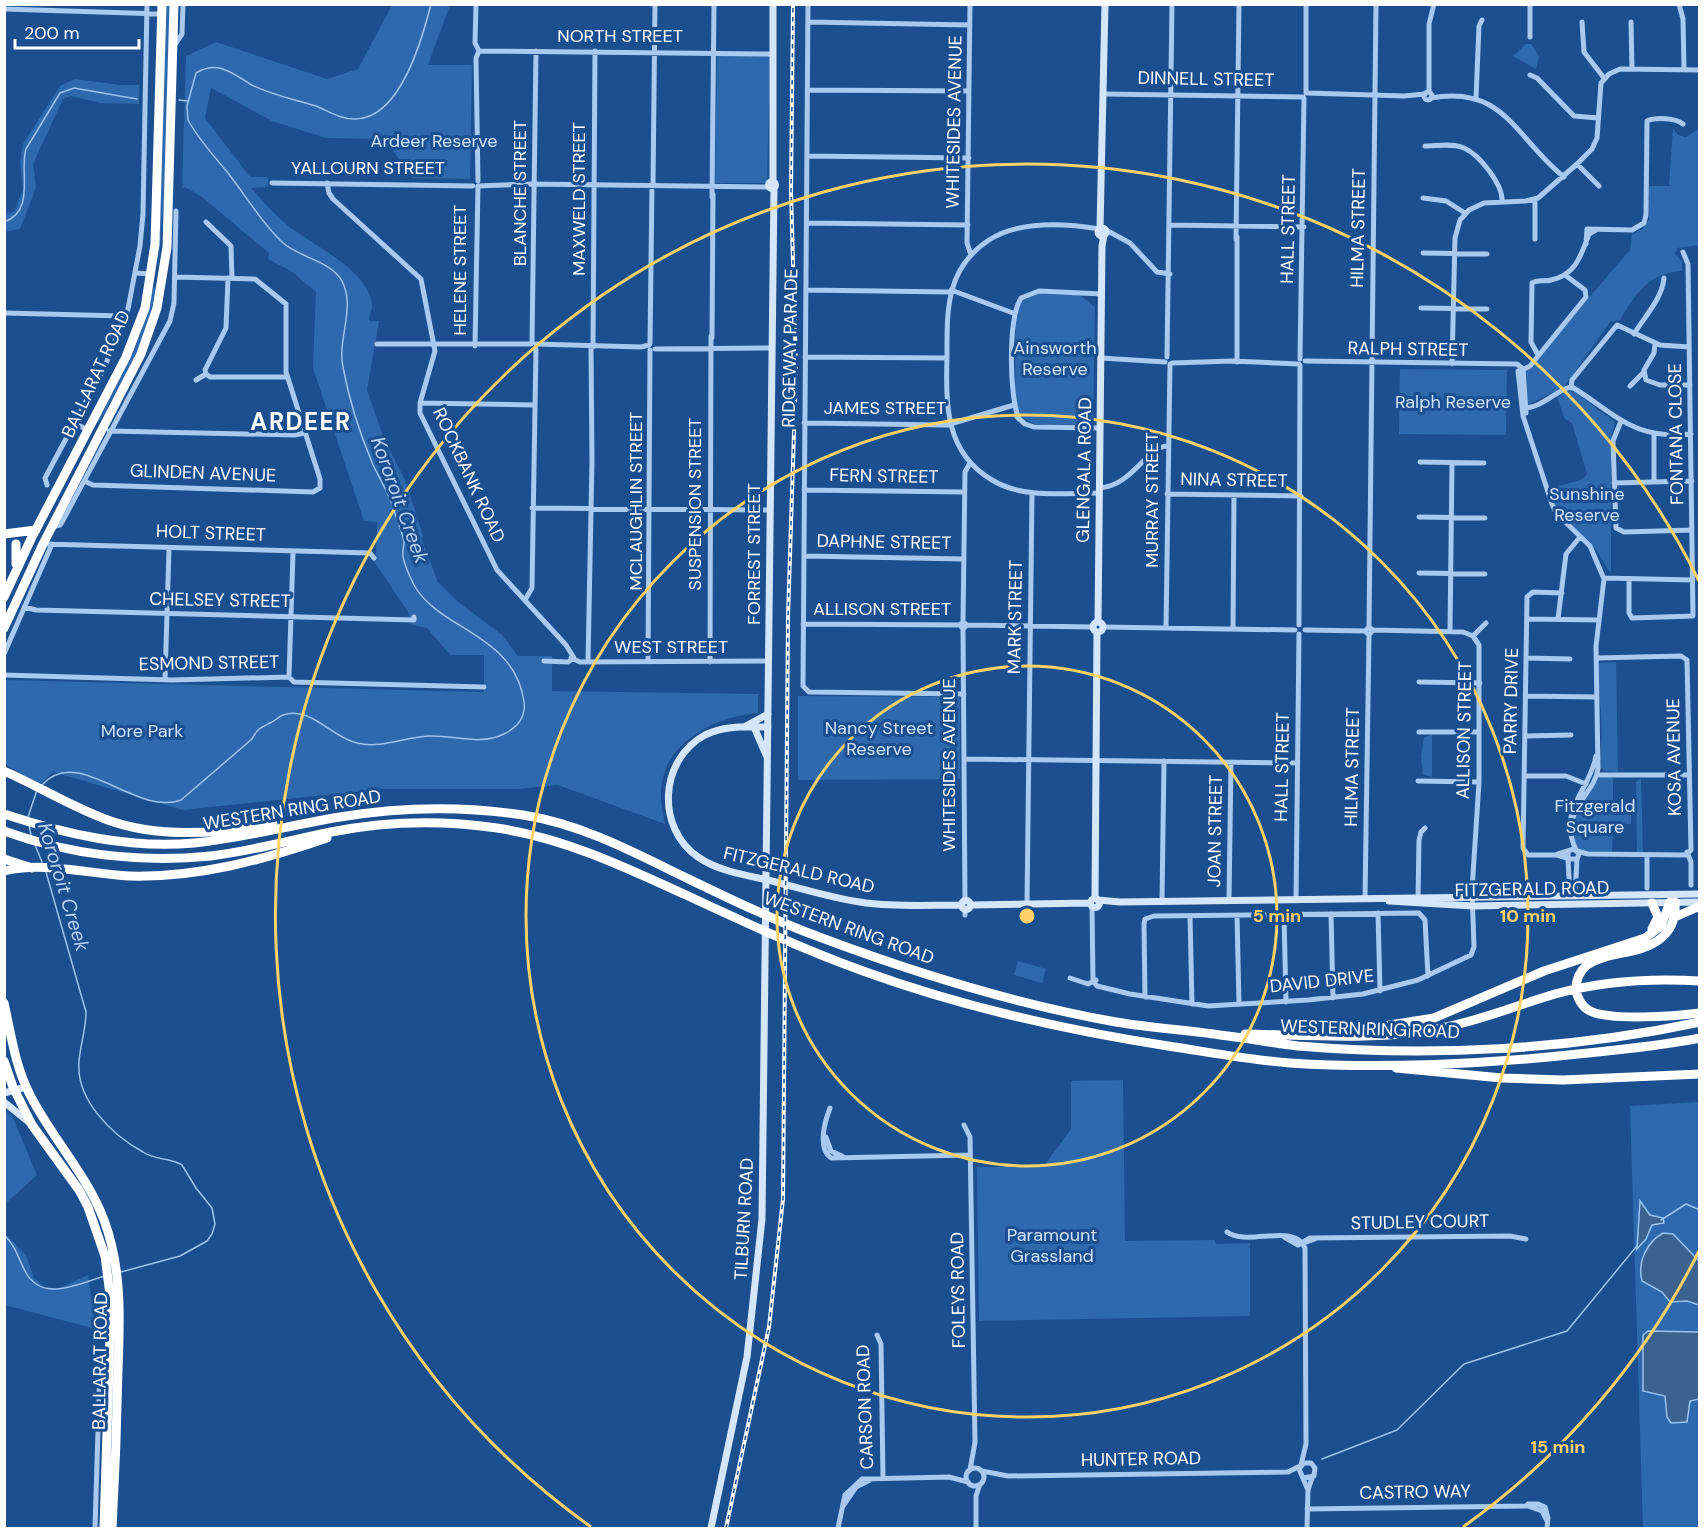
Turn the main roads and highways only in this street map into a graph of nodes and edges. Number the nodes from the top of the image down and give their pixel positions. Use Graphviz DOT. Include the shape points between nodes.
graph roads {
  1 [pos="174,4"];
  2 [pos="162,9"];
  3 [pos="152,274"];
  4 [pos="164,276"];
  5 [pos="138,380"];
  6 [pos="127,388"];
  7 [pos="90,427"];
  8 [pos="109,429"];
  9 [pos="36,530"];
  10 [pos="4,534"];
  11 [pos="16,544"];
  12 [pos="11,583"];
  13 [pos="4,597"];
  14 [pos="4,628"];
  15 [pos="7,772"];
  16 [pos="4,814"];
  17 [pos="338,817"];
  18 [pos="373,825"];
  19 [pos="4,831"];
  20 [pos="4,859"];
  21 [pos="32,868"];
  22 [pos="4,871"];
  23 [pos="1652,903"];
  24 [pos="1700,904"];
  25 [pos="1675,916"];
  26 [pos="1624,944"];
  27 [pos="1700,981"];
  28 [pos="4,1003"];
  29 [pos="1700,1013"];
  30 [pos="1700,1022"];
  31 [pos="1216,1034"];
  32 [pos="1338,1035"];
  33 [pos="1698,1038"];
  34 [pos="1379,1064"];
  35 [pos="5,1068"];
  36 [pos="1700,1074"];
  37 [pos="76,1177"];
  38 [pos="115,1295"];
  39 [pos="104,1528"];
  40 [pos="112,1528"];
  1 -- 4 [label="highway, BALLARAT ROAD"];
  2 -- 3 [label="highway, BALLARAT ROAD"];
  3 -- 4 [label="highway"];
  3 -- 7 [label="highway, BALLARAT ROAD" via="137,331"];
  4 -- 6 [label="highway, BALLARAT ROAD" via="152,325"];
  5 -- 6 [label="highway"];
  6 -- 8 [label="highway, BALLARAT ROAD"];
  7 -- 8 [label="highway"];
  7 -- 9 [label="highway, BALLARAT ROAD"];
  8 -- 14 [label="highway, BALLARAT ROAD" via="52,527 48,544"];
  9 -- 10 [label="highway"];
  9 -- 12 [label="highway, BALLARAT ROAD"];
  11 -- 12 [label="highway" via="18,553"];
  12 -- 13 [label="highway, BALLARAT ROAD"];
  15 -- 17 [label="highway" via="106,819 156,831 238,830"];
  16 -- 17 [label="highway, WESTERN RING ROAD" via="117,842 193,843"];
  17 -- 31 [label="highway, WESTERN RING ROAD" via="462,809 530,816 594,835 762,910 789,926 903,967 1009,999 1120,1023"];
  18 -- 19 [label="highway, WESTERN RING ROAD" via="234,853 182,858 131,857 65,848"];
  18 -- 21 [label="highway" via="199,872 130,876"];
  18 -- 34 [label="highway, WESTERN RING ROAD" via="449,823 531,835 596,855 790,943 917,989 1006,1014 1093,1034 1289,1062"];
  20 -- 21 [label="highway"];
  21 -- 22 [label="highway"];
  23 -- 26 [label="highway" via="1658,913 1656,925"];
  24 -- 25 [label="highway"];
  25 -- 26 [label="highway" via="1673,900 1655,933"];
  25 -- 29 [label="highway" via="1658,941 1586,966 1577,980 1577,996 1585,1008 1604,1015"];
  26 -- 32 [label="highway" via="1532,976 1434,1018"];
  27 -- 32 [label="highway" via="1637,981 1584,988 1441,1029"];
  28 -- 37 [label="highway, BALLARAT ROAD" via="28,1091"];
  30 -- 31 [label="highway, WESTERN RING ROAD" via="1565,1042 1440,1049 1319,1047"];
  31 -- 32 [label="highway"];
  33 -- 34 [label="highway, WESTERN RING ROAD" via="1539,1058"];
  34 -- 36 [label="highway" via="1413,1071 1502,1078 1624,1079"];
  35 -- 37 [label="highway, BALLARAT ROAD" via="32,1125"];
  37 -- 38 [label="highway, BALLARAT ROAD" via="104,1220"];
  38 -- 39 [label="highway, BALLARAT ROAD"];
  38 -- 40 [label="highway, BALLARAT ROAD"];
}
